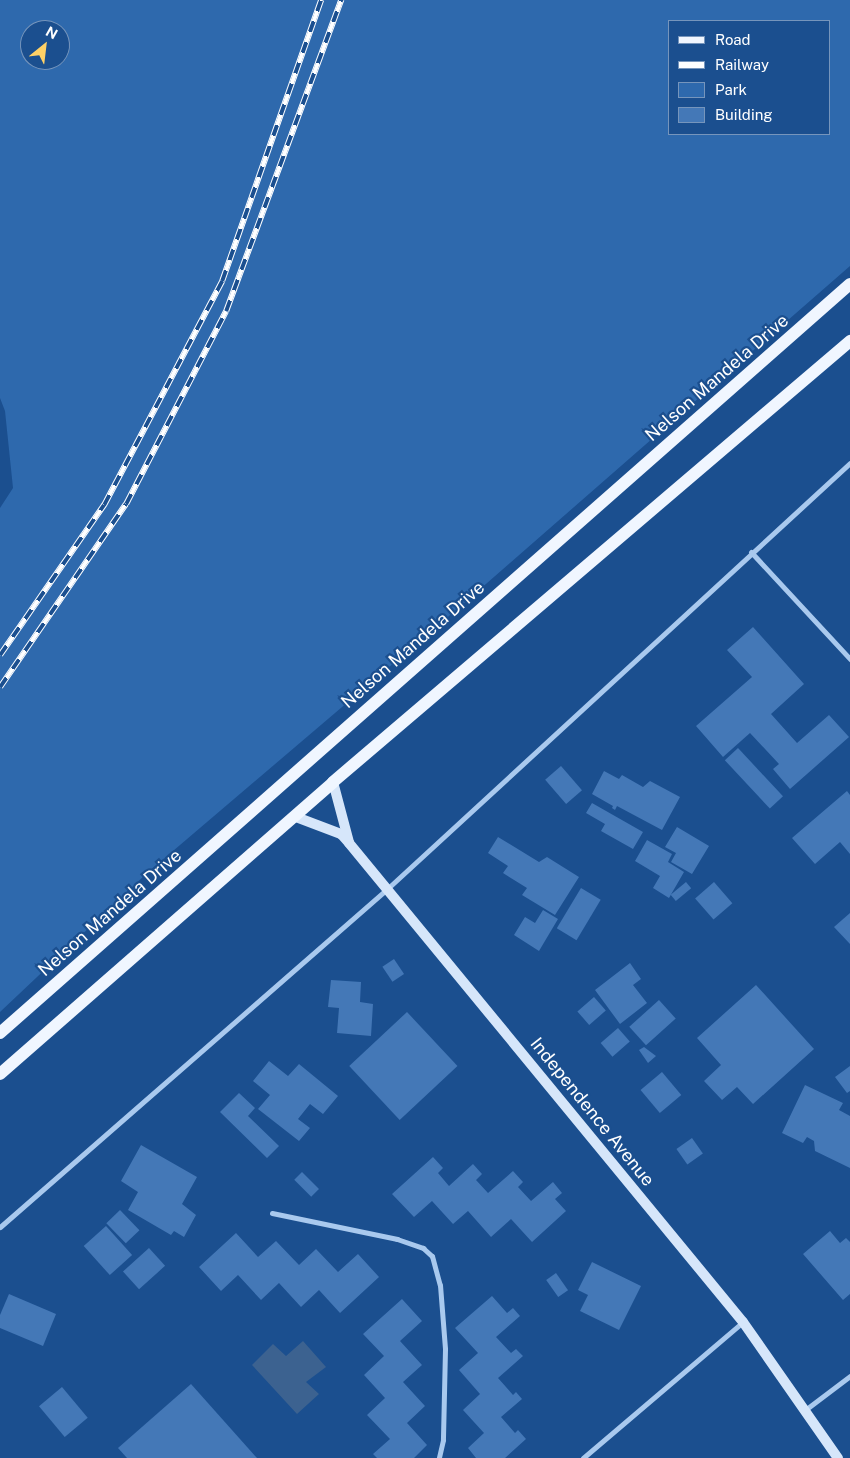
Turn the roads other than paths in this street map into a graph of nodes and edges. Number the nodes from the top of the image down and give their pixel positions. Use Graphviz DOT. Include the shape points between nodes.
graph roads {
  1 [pos="850,284"];
  2 [pos="850,341"];
  3 [pos="850,463"];
  4 [pos="751,552"];
  5 [pos="850,659"];
  6 [pos="333,782"];
  7 [pos="296,818"];
  8 [pos="349,843"];
  9 [pos="387,888"];
  10 [pos="0,1033"];
  11 [pos="0,1074"];
  12 [pos="272,1213"];
  13 [pos="0,1227"];
  14 [pos="743,1322"];
  15 [pos="850,1376"];
  16 [pos="805,1410"];
  17 [pos="439,1458"];
  18 [pos="583,1458"];
  19 [pos="838,1458"];
  1 -- 10 [label="main road, Nelson Mandela Drive"];
  2 -- 6 [label="main road"];
  3 -- 4 [label="street"];
  4 -- 5 [label="street"];
  4 -- 9 [label="street"];
  6 -- 7 [label="main road"];
  6 -- 8 [label="street, Independence Avenue"];
  7 -- 8 [label="street" via="341,834"];
  7 -- 11 [label="main road"];
  8 -- 9 [label="street, Independence Avenue"];
  9 -- 13 [label="street"];
  9 -- 14 [label="street, Independence Avenue"];
  12 -- 17 [label="street" via="397,1239 423,1248 432,1256 440,1286 445,1348 443,1440"];
  14 -- 16 [label="street, Independence Avenue"];
  14 -- 18 [label="street"];
  15 -- 16 [label="street"];
  16 -- 19 [label="street, Independence Avenue"];
}
